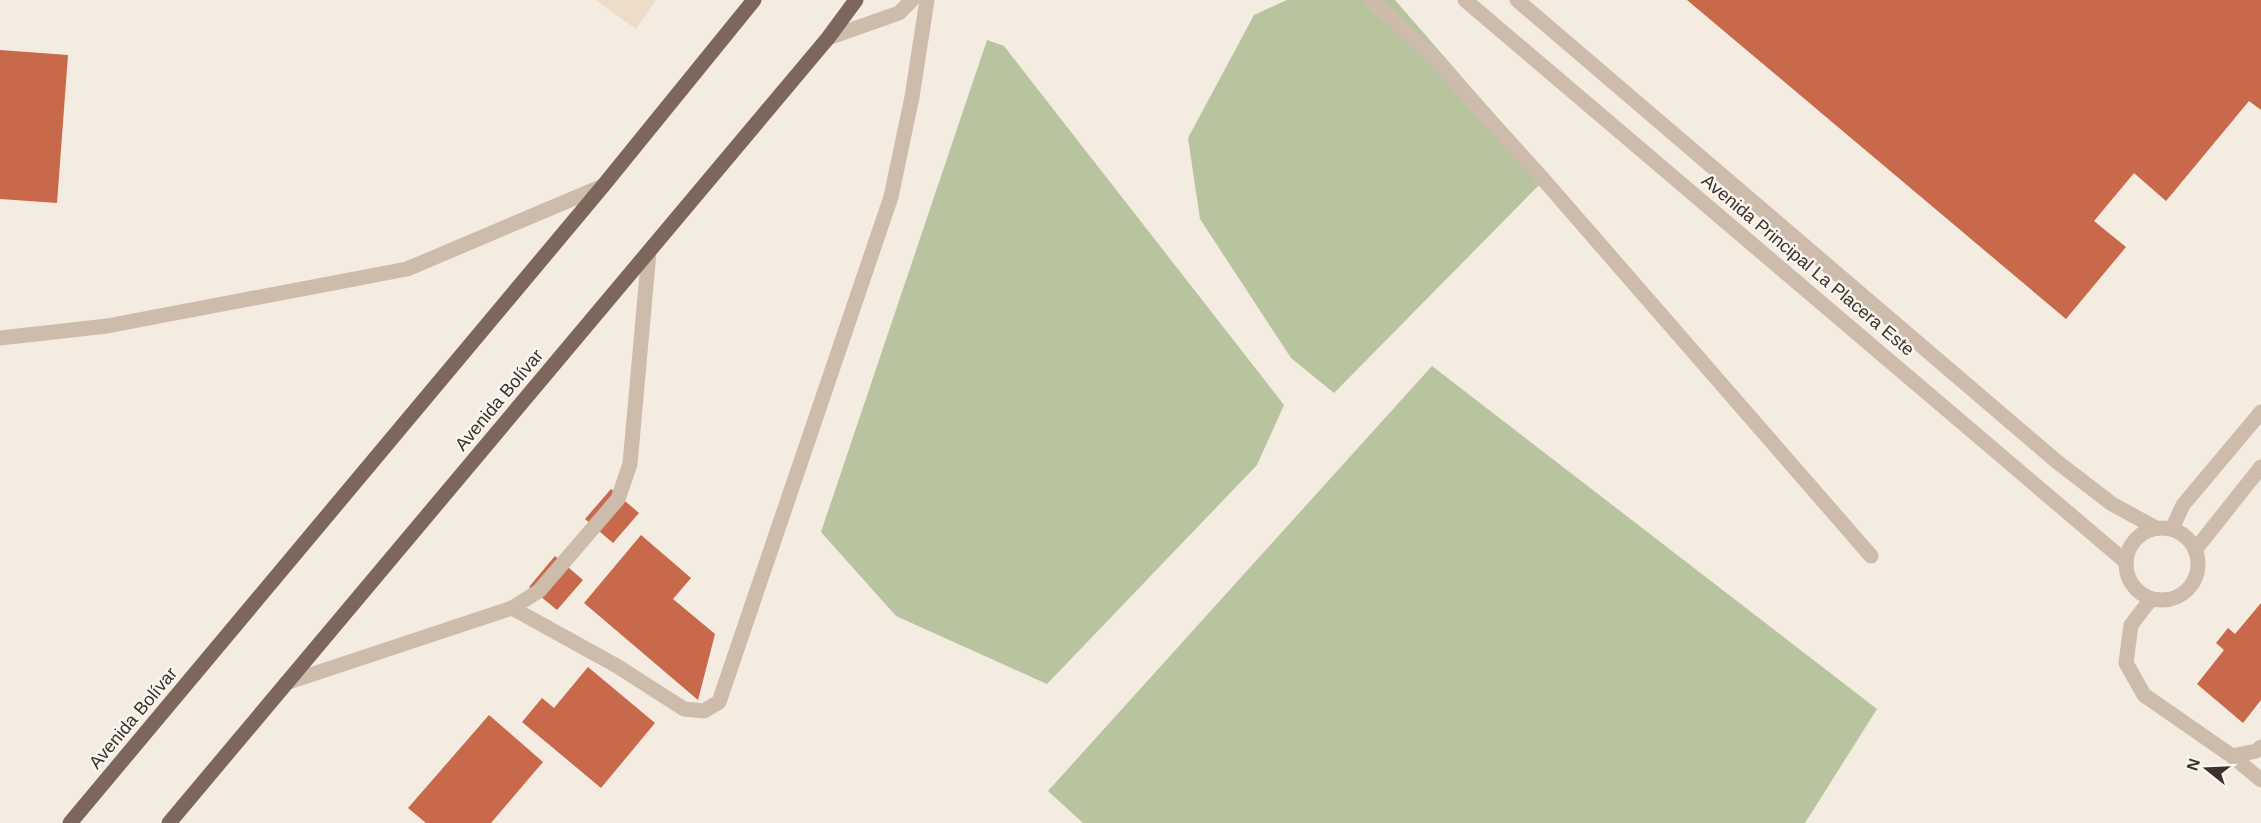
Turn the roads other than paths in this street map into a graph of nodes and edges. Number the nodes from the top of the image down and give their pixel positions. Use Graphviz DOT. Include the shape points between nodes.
graph roads {
  1 [pos="754,0"];
  2 [pos="856,0"];
  3 [pos="912,0"];
  4 [pos="927,0"];
  5 [pos="1371,0"];
  6 [pos="1465,0"];
  7 [pos="1517,0"];
  8 [pos="828,38"];
  9 [pos="603,186"];
  10 [pos="648,252"];
  11 [pos="0,338"];
  12 [pos="2261,412"];
  13 [pos="2261,467"];
  14 [pos="2156,528"];
  15 [pos="2172,529"];
  16 [pos="2195,550"];
  17 [pos="1870,556"];
  18 [pos="2126,562"];
  19 [pos="2151,599"];
  20 [pos="512,608"];
  21 [pos="286,683"];
  22 [pos="2261,747"];
  23 [pos="2232,756"];
  24 [pos="2261,780"];
  25 [pos="70,823"];
  26 [pos="169,823"];
  1 -- 9 [label="main road, Avenida Bolívar"];
  2 -- 8 [label="main road, Avenida Bolívar"];
  3 -- 8 [label="street" via="899,13"];
  4 -- 20 [label="street" via="891,197 718,702 704,711 684,710 617,666"];
  5 -- 17 [label="street" via="1431,55 1535,170"];
  6 -- 18 [label="street, Avenida Principal La Placera Este"];
  7 -- 14 [label="street, Avenida Principal La Placera Este" via="2056,461 2112,504"];
  8 -- 10 [label="main road, Avenida Bolívar"];
  9 -- 11 [label="street" via="407,269 107,326"];
  9 -- 25 [label="main road, Avenida Bolívar"];
  10 -- 20 [label="street" via="630,464 618,499 539,591"];
  10 -- 21 [label="main road, Avenida Bolívar"];
  12 -- 15 [label="street" via="2183,505"];
  13 -- 16 [label="street"];
  14 -- 15 [label="street"];
  14 -- 18 [label="street" via="2141,534 2130,547"];
  15 -- 16 [label="street" via="2186,537"];
  16 -- 19 [label="street" via="2198,566 2183,593 2168,600"];
  18 -- 19 [label="street" via="2128,578"];
  19 -- 23 [label="street" via="2131,625 2126,663 2144,695"];
  20 -- 21 [label="street"];
  21 -- 26 [label="main road, Avenida Bolívar"];
  22 -- 23 [label="street"];
  23 -- 24 [label="street"];
}
